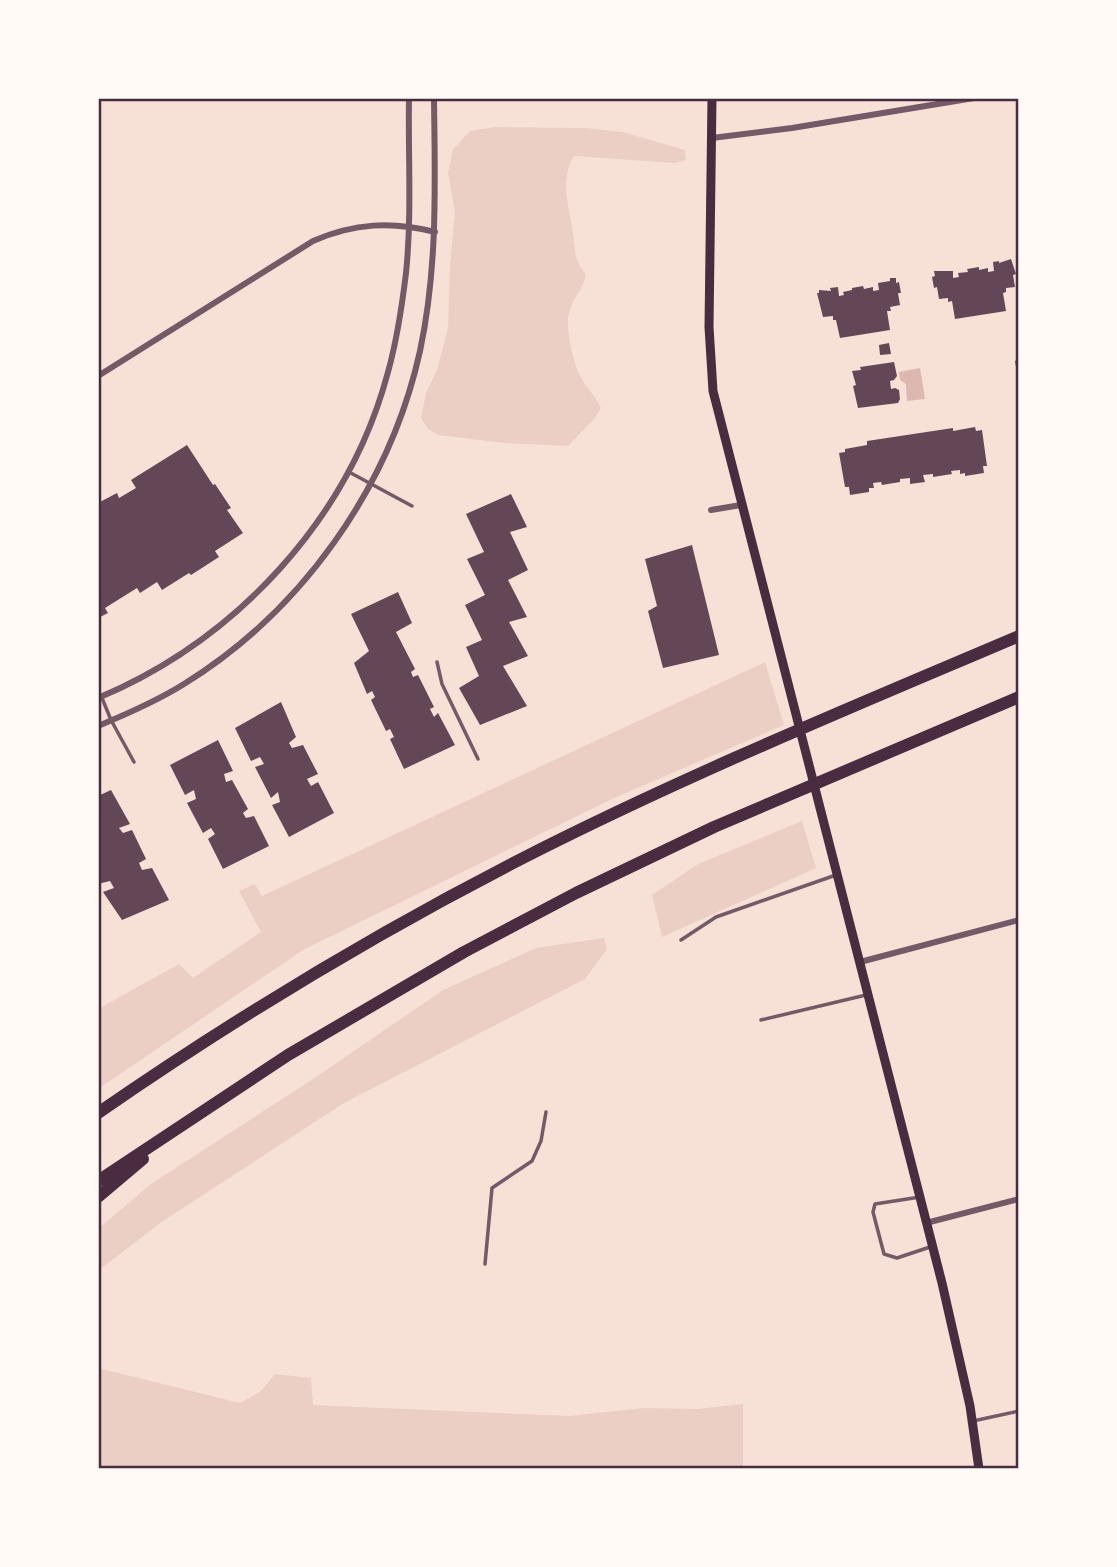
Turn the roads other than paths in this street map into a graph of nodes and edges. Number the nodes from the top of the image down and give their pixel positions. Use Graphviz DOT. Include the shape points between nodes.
graph roads {
  1 [pos="409,98"];
  2 [pos="434,98"];
  3 [pos="712,98"];
  4 [pos="974,98"];
  5 [pos="712,138"];
  6 [pos="409,225"];
  7 [pos="435,232"];
  8 [pos="98,376"];
  9 [pos="349,472"];
  10 [pos="370,485"];
  11 [pos="741,505"];
  12 [pos="412,506"];
  13 [pos="711,510"];
  14 [pos="1019,636"];
  15 [pos="438,662"];
  16 [pos="100,697"];
  17 [pos="1019,697"];
  18 [pos="111,720"];
  19 [pos="98,726"];
  20 [pos="478,759"];
  21 [pos="134,762"];
  22 [pos="837,875"];
  23 [pos="1019,920"];
  24 [pos="681,940"];
  25 [pos="860,962"];
  26 [pos="868,995"];
  27 [pos="761,1020"];
  28 [pos="546,1112"];
  29 [pos="98,1113"];
  30 [pos="191,1118"];
  31 [pos="98,1181"];
  32 [pos="98,1197"];
  33 [pos="920,1198"];
  34 [pos="1019,1199"];
  35 [pos="926,1223"];
  36 [pos="932,1246"];
  37 [pos="485,1264"];
  38 [pos="1019,1411"];
  39 [pos="973,1421"];
  40 [pos="979,1469"];
  1 -- 6 [label="street"];
  2 -- 7 [label="street"];
  3 -- 5 [label="main road"];
  4 -- 5 [label="street"];
  5 -- 11 [label="main road" via="709,327 713,391"];
  6 -- 7 [label="street"];
  6 -- 8 [label="street" via="355,226 313,241"];
  6 -- 9 [label="street" via="391,362"];
  7 -- 10 [label="street" via="431,281 411,387"];
  9 -- 10 [label="lane"];
  9 -- 16 [label="street" via="300,546 229,618 168,662"];
  10 -- 12 [label="lane"];
  10 -- 18 [label="street" via="303,583 242,641 182,685"];
  11 -- 13 [label="street"];
  11 -- 22 [label="main road"];
  14 -- 29 [label="highway" via="734,758 522,858 257,1008"];
  15 -- 20 [label="lane" via="442,684"];
  16 -- 18 [label="lane"];
  17 -- 30 [label="highway" via="714,827 576,893 375,1002"];
  18 -- 19 [label="street"];
  18 -- 21 [label="lane"];
  22 -- 24 [label="lane" via="716,917"];
  22 -- 25 [label="main road"];
  23 -- 25 [label="street"];
  25 -- 26 [label="main road"];
  26 -- 27 [label="lane"];
  26 -- 33 [label="main road"];
  28 -- 37 [label="lane" via="532,1161 492,1188"];
  30 -- 31 [label="highway"];
  30 -- 32 [label="highway"];
  33 -- 35 [label="main road"];
  33 -- 36 [label="lane" via="875,1204 873,1212 884,1254 897,1258"];
  34 -- 35 [label="street"];
  35 -- 36 [label="main road"];
  36 -- 39 [label="main road"];
  38 -- 39 [label="lane"];
  39 -- 40 [label="main road"];
}
